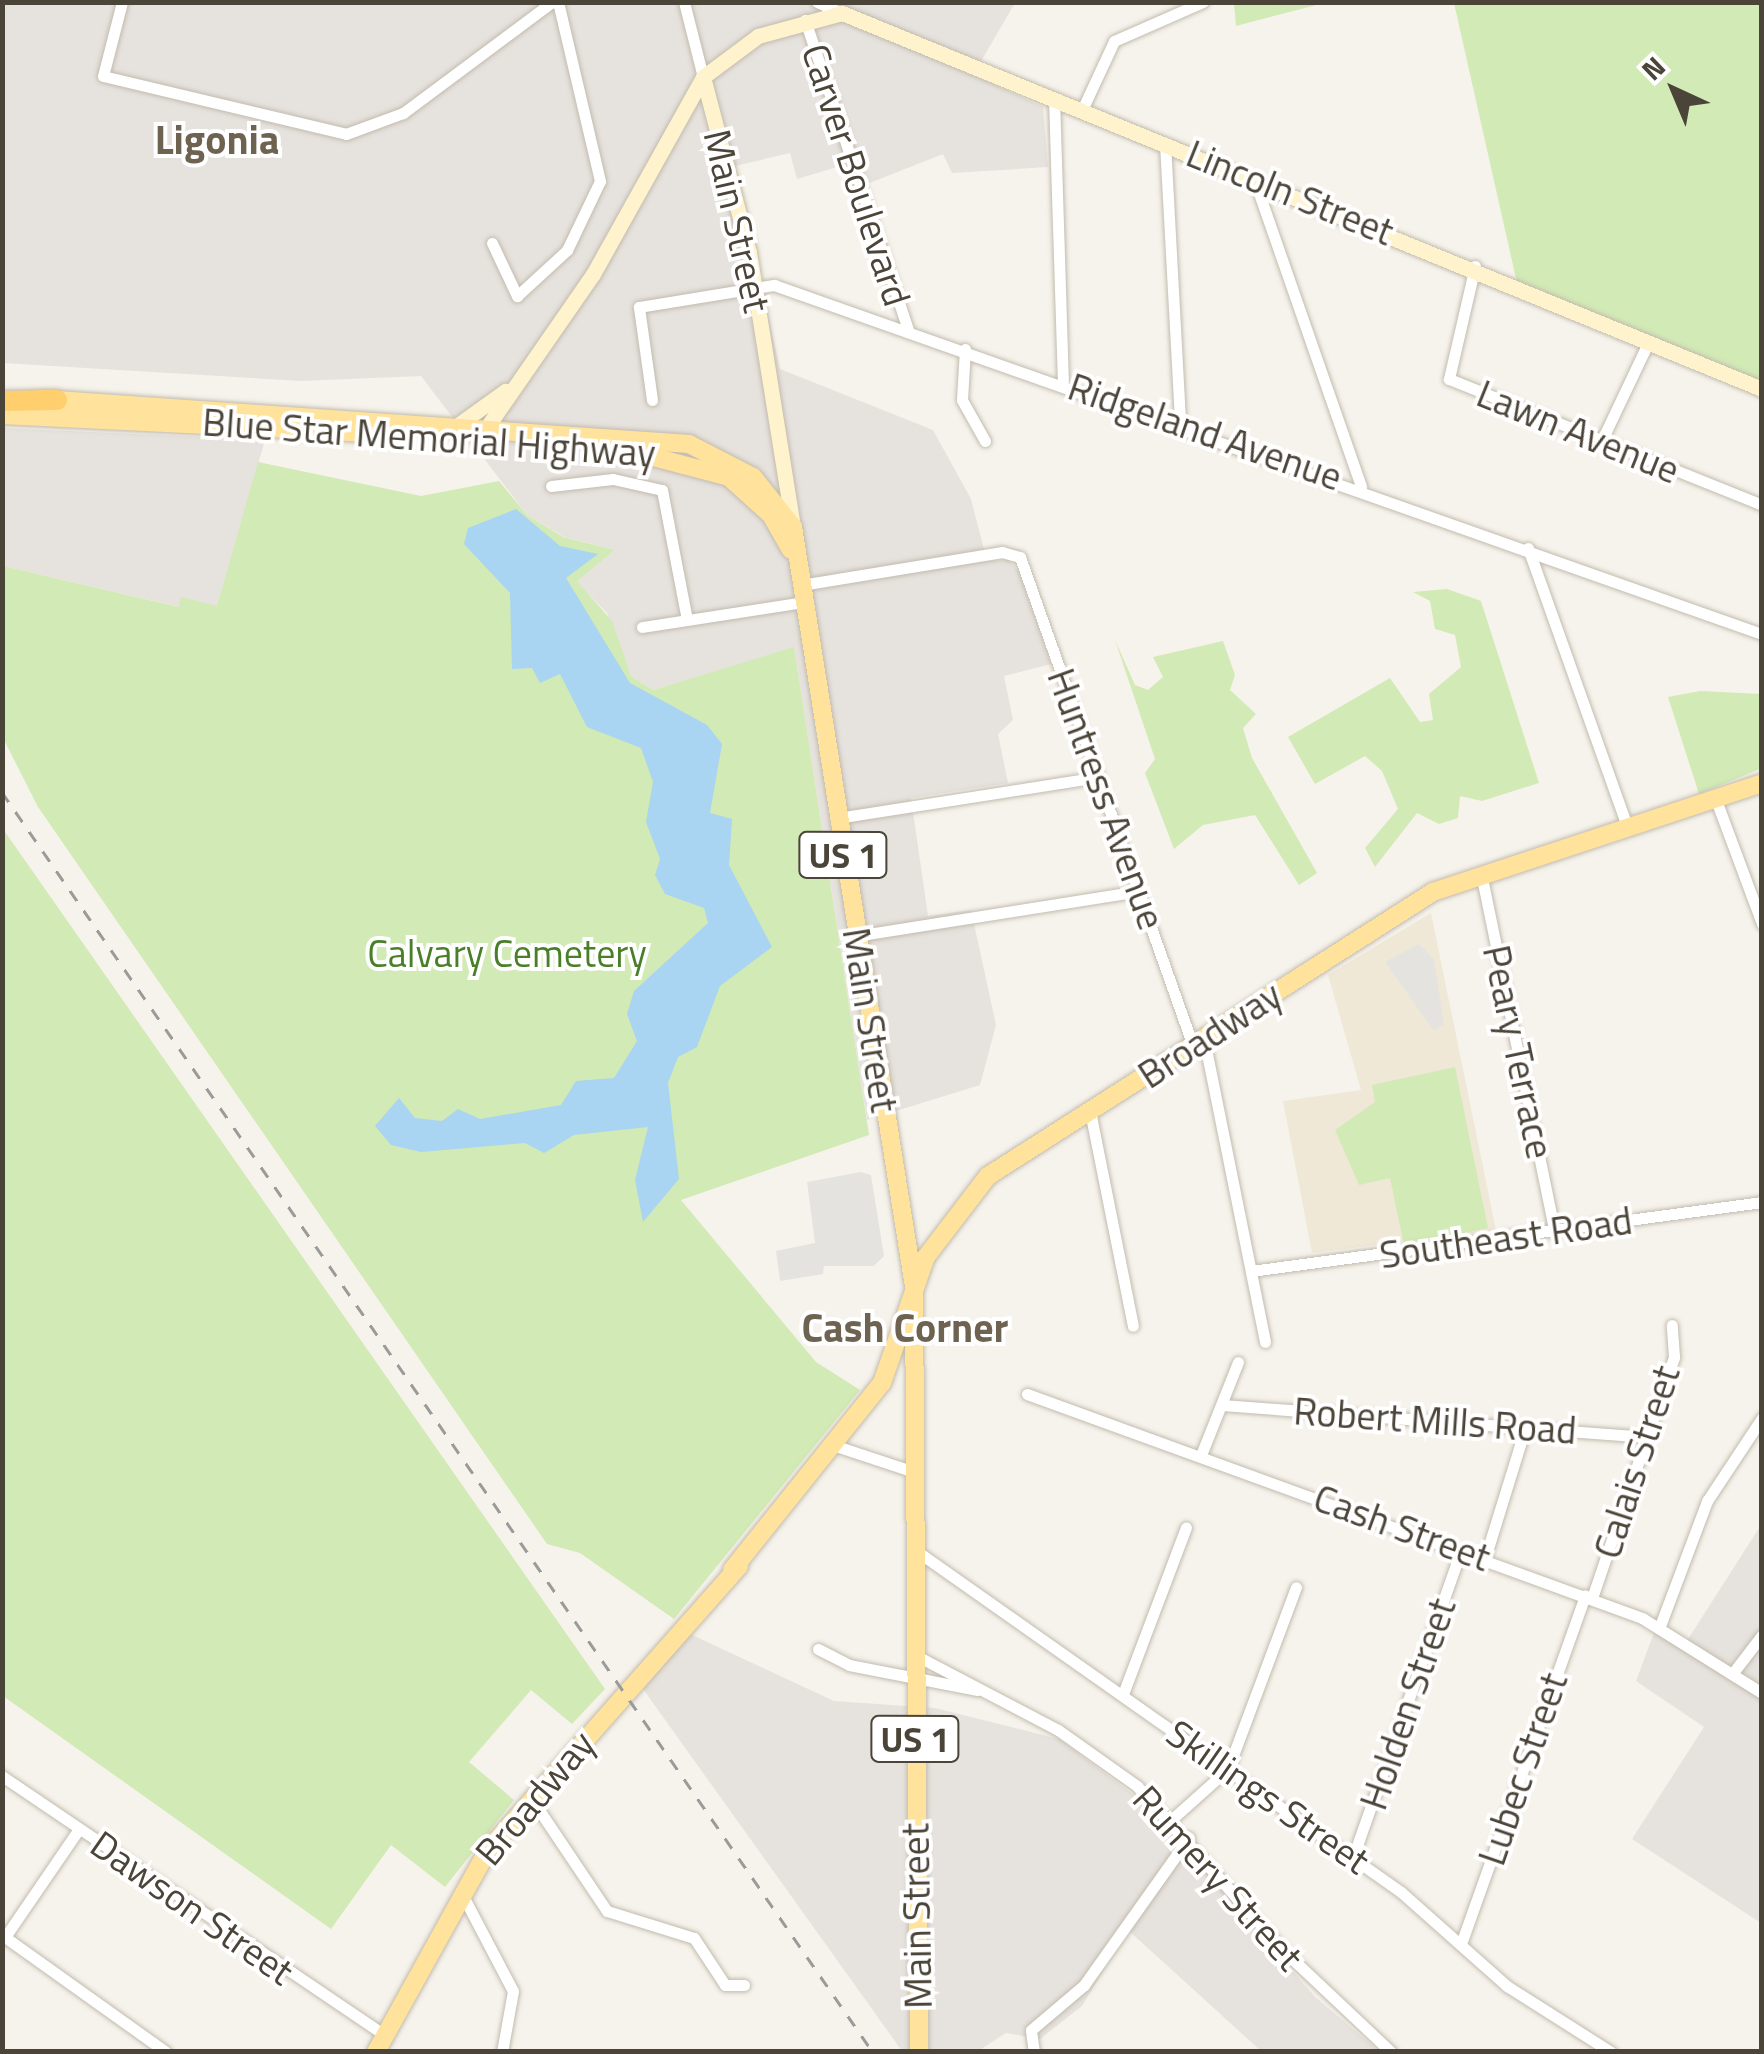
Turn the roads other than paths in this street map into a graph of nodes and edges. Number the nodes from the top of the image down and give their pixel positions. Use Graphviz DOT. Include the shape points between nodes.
graph roads {
  1 [pos="122,2"];
  2 [pos="555,2"];
  3 [pos="684,2"];
  4 [pos="817,2"];
  5 [pos="1203,2"];
  6 [pos="842,13"];
  7 [pos="805,20"];
  8 [pos="703,77"];
  9 [pos="1054,98"];
  10 [pos="1082,110"];
  11 [pos="1165,143"];
  12 [pos="1254,179"];
  13 [pos="492,243"];
  14 [pos="1476,266"];
  15 [pos="755,285"];
  16 [pos="908,329"];
  17 [pos="1648,343"];
  18 [pos="965,349"];
  19 [pos="1064,382"];
  20 [pos="508,389"];
  21 [pos="1762,389"];
  22 [pos="2,398"];
  23 [pos="57,400"];
  24 [pos="652,400"];
  25 [pos="2,415"];
  26 [pos="1180,424"];
  27 [pos="455,427"];
  28 [pos="483,434"];
  29 [pos="985,442"];
  30 [pos="1602,442"];
  31 [pos="551,486"];
  32 [pos="1362,487"];
  33 [pos="1762,505"];
  34 [pos="793,528"];
  35 [pos="1528,548"];
  36 [pos="802,587"];
  37 [pos="687,620"];
  38 [pos="642,627"];
  39 [pos="1762,634"];
  40 [pos="1099,777"];
  41 [pos="1762,782"];
  42 [pos="1716,800"];
  43 [pos="837,818"];
  44 [pos="1628,829"];
  45 [pos="1481,873"];
  46 [pos="1138,891"];
  47 [pos="1759,904"];
  48 [pos="1762,924"];
  49 [pos="855,936"];
  50 [pos="1198,1042"];
  51 [pos="1090,1112"];
  52 [pos="1762,1202"];
  53 [pos="1555,1232"];
  54 [pos="1251,1271"];
  55 [pos="914,1287"];
  56 [pos="1672,1325"];
  57 [pos="1133,1326"];
  58 [pos="1265,1342"];
  59 [pos="1238,1362"];
  60 [pos="1027,1394"];
  61 [pos="1222,1405"];
  62 [pos="1762,1418"];
  63 [pos="1525,1429"];
  64 [pos="1648,1437"];
  65 [pos="836,1446"];
  66 [pos="1201,1455"];
  67 [pos="917,1472"];
  68 [pos="1186,1527"];
  69 [pos="1461,1551"];
  70 [pos="918,1552"];
  71 [pos="1485,1558"];
  72 [pos="1296,1586"];
  73 [pos="1588,1597"];
  74 [pos="1660,1626"];
  75 [pos="1762,1636"];
  76 [pos="818,1650"];
  77 [pos="917,1656"];
  78 [pos="1732,1674"];
  79 [pos="917,1679"];
  80 [pos="982,1690"];
  81 [pos="1762,1693"];
  82 [pos="1123,1694"];
  83 [pos="1228,1769"];
  84 [pos="2,1776"];
  85 [pos="532,1798"];
  86 [pos="1172,1819"];
  87 [pos="79,1829"];
  88 [pos="1190,1837"];
  89 [pos="1353,1857"];
  90 [pos="460,1890"];
  91 [pos="4,1936"];
  92 [pos="1462,1944"];
  93 [pos="744,1985"];
  94 [pos="380,2043"];
  95 [pos="166,2052"];
  96 [pos="502,2052"];
  97 [pos="918,2052"];
  98 [pos="1034,2052"];
  99 [pos="1391,2052"];
  100 [pos="1611,2052"];
  1 -- 2 [label="street" via="103,76 314,130 360,132 404,113"];
  2 -- 13 [label="street" via="600,180 567,250 517,296"];
  3 -- 8 [label="street, Main Street"];
  4 -- 6 [label="street, Lincoln Street"];
  5 -- 10 [label="street" via="1114,40"];
  6 -- 7 [label="main road"];
  6 -- 9 [label="main road, Lincoln Street"];
  7 -- 8 [label="main road" via="758,36"];
  7 -- 16 [label="street, Carver Boulevard"];
  8 -- 15 [label="main road, Main Street"];
  8 -- 20 [label="main road" via="593,274"];
  9 -- 10 [label="main road, Lincoln Street"];
  9 -- 19 [label="street"];
  10 -- 11 [label="main road, Lincoln Street"];
  11 -- 12 [label="main road, Lincoln Street"];
  11 -- 26 [label="street"];
  12 -- 14 [label="main road, Lincoln Street"];
  12 -- 32 [label="street"];
  14 -- 17 [label="main road, Lincoln Street"];
  14 -- 30 [label="street, Lawn Avenue" via="1449,378"];
  15 -- 16 [label="street, Ridgeland Avenue"];
  15 -- 24 [label="street, Ridgeland Avenue" via="639,306"];
  15 -- 34 [label="main road, Main Street"];
  16 -- 18 [label="street, Ridgeland Avenue"];
  17 -- 21 [label="main road, Lincoln Street"];
  17 -- 30 [label="street"];
  18 -- 19 [label="street, Ridgeland Avenue"];
  18 -- 29 [label="street" via="962,400"];
  19 -- 26 [label="street, Ridgeland Avenue"];
  20 -- 27 [label="main road"];
  20 -- 28 [label="main road"];
  22 -- 23 [label="highway, US 1"];
  23 -- 27 [label="main road, Blue Star Memorial Highway / US 1"];
  25 -- 28 [label="main road, Blue Star Memorial Highway / US 1"];
  26 -- 32 [label="street, Ridgeland Avenue"];
  27 -- 28 [label="main road, Blue Star Memorial Highway / US 1"];
  28 -- 34 [label="main road, Blue Star Memorial Highway / US 1" via="699,447 761,484"];
  28 -- 36 [label="main road, Blue Star Memorial Highway / US 1" via="643,451 715,469 770,515"];
  30 -- 33 [label="street, Lawn Avenue"];
  31 -- 37 [label="street" via="614,479 662,490"];
  32 -- 35 [label="street, Ridgeland Avenue"];
  34 -- 36 [label="main road, Main Street / US 1"];
  35 -- 39 [label="street, Ridgeland Avenue"];
  35 -- 44 [label="street"];
  36 -- 37 [label="street"];
  36 -- 40 [label="street, Huntress Avenue" via="1016,554"];
  36 -- 43 [label="main road, Main Street / US 1"];
  37 -- 38 [label="street"];
  40 -- 43 [label="street"];
  40 -- 46 [label="street, Huntress Avenue"];
  41 -- 42 [label="main road, Broadway"];
  42 -- 44 [label="main road, Broadway"];
  42 -- 47 [label="street"];
  43 -- 49 [label="main road, Main Street / US 1"];
  44 -- 45 [label="main road, Broadway"];
  45 -- 50 [label="main road, Broadway" via="1433,892"];
  45 -- 53 [label="street, Peary Terrace"];
  46 -- 49 [label="street"];
  46 -- 50 [label="street, Huntress Avenue"];
  47 -- 48 [label="street"];
  49 -- 55 [label="main road, Main Street / US 1"];
  50 -- 51 [label="main road, Broadway"];
  50 -- 54 [label="street, Huntress Avenue"];
  51 -- 55 [label="main road, Broadway" via="970,1192"];
  51 -- 57 [label="street"];
  52 -- 53 [label="street, Southeast Road"];
  53 -- 54 [label="street, Southeast Road"];
  54 -- 58 [label="street, Huntress Avenue"];
  55 -- 65 [label="main road, Broadway" via="891,1366"];
  55 -- 67 [label="main road, Main Street / US 1"];
  56 -- 64 [label="street, Calais Street" via="1674,1357"];
  59 -- 61 [label="street"];
  60 -- 66 [label="street, Cash Street"];
  61 -- 63 [label="street, Robert Mills Road"];
  61 -- 66 [label="street"];
  62 -- 74 [label="street" via="1707,1501"];
  63 -- 64 [label="street, Robert Mills Road"];
  63 -- 71 [label="street"];
  64 -- 73 [label="street, Calais Street"];
  65 -- 67 [label="street"];
  65 -- 85 [label="main road, Broadway"];
  66 -- 69 [label="street, Cash Street"];
  67 -- 70 [label="main road, Main Street / US 1"];
  68 -- 82 [label="street"];
  69 -- 71 [label="street, Cash Street"];
  69 -- 89 [label="street, Holden Street"];
  70 -- 77 [label="main road, Main Street / US 1"];
  70 -- 82 [label="street, Skillings Street"];
  71 -- 73 [label="street, Cash Street"];
  72 -- 83 [label="street"];
  73 -- 74 [label="street, Cash Street"];
  73 -- 92 [label="street, Lubec Street"];
  74 -- 78 [label="street, Cash Street"];
  75 -- 78 [label="street"];
  76 -- 79 [label="street, Rumery Street"];
  77 -- 79 [label="main road, Main Street / US 1"];
  77 -- 80 [label="street, Rumery Street"];
  78 -- 81 [label="street, Cash Street"];
  79 -- 80 [label="street, Rumery Street"];
  79 -- 97 [label="main road, Main Street / US 1"];
  80 -- 86 [label="street, Rumery Street" via="1088,1749"];
  82 -- 83 [label="street, Skillings Street"];
  83 -- 86 [label="street"];
  83 -- 89 [label="street, Skillings Street"];
  84 -- 87 [label="street, Dawson Street"];
  85 -- 90 [label="main road, Broadway"];
  85 -- 93 [label="street" via="607,1911 694,1938 726,1985"];
  86 -- 88 [label="street, Rumery Street"];
  87 -- 91 [label="street"];
  87 -- 94 [label="street, Dawson Street"];
  88 -- 98 [label="street" via="1084,1986 1031,2030"];
  88 -- 99 [label="street, Rumery Street" via="1284,1952"];
  89 -- 92 [label="street, Skillings Street"];
  90 -- 94 [label="main road, Broadway"];
  90 -- 96 [label="street" via="514,1992"];
  91 -- 95 [label="street"];
  92 -- 100 [label="street, Skillings Street" via="1507,1986"];
}
